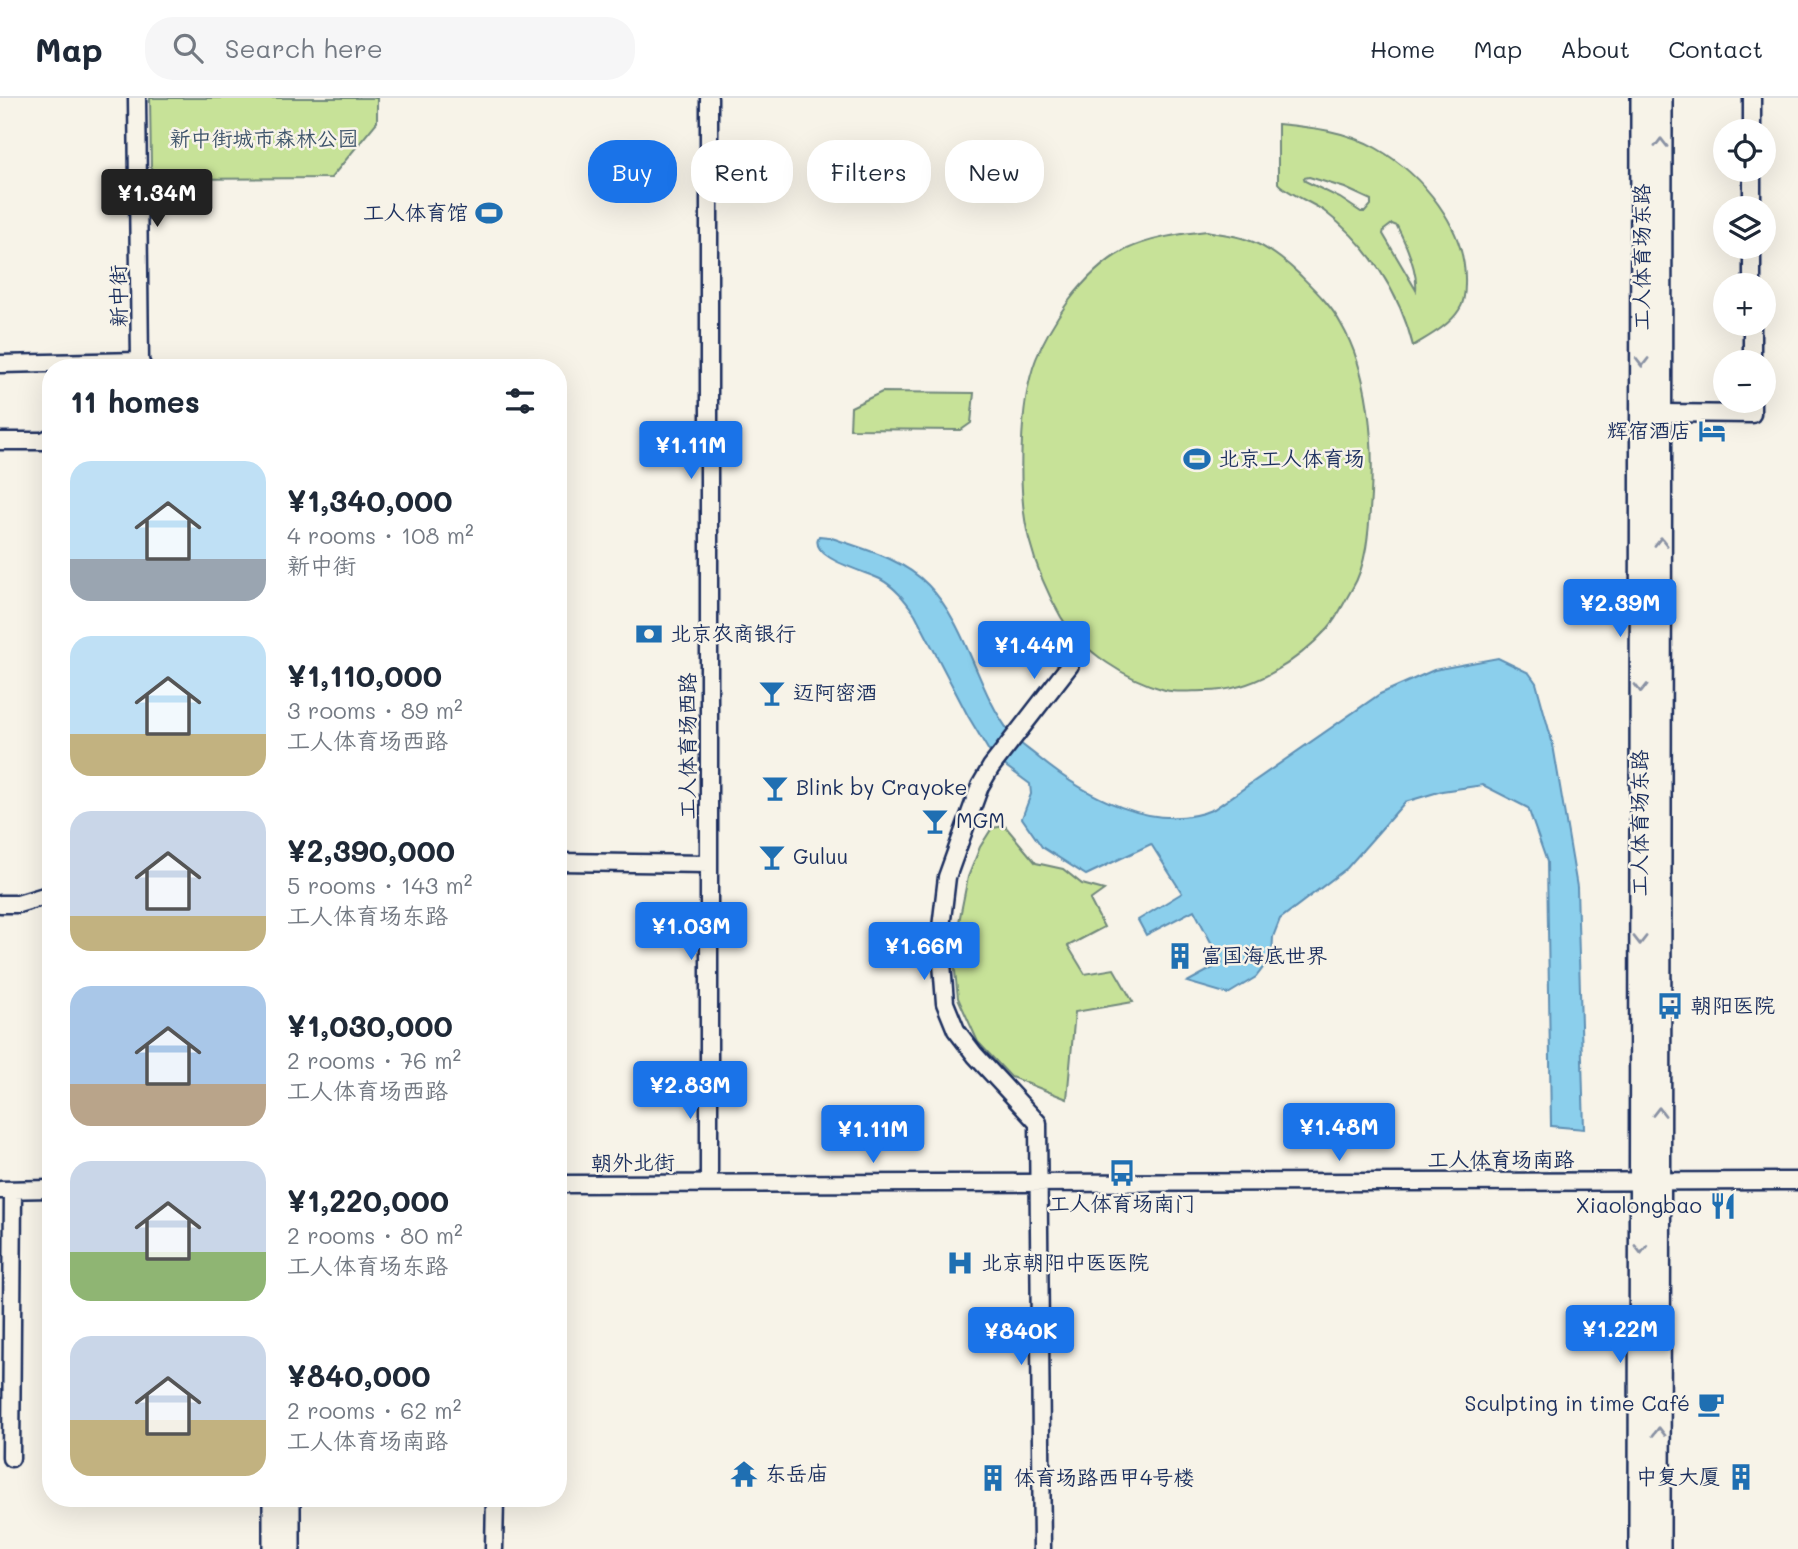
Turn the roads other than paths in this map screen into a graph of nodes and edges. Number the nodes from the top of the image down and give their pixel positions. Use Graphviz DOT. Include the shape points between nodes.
graph roads {
  1 [pos="137,98"];
  2 [pos="709,98"];
  3 [pos="1642,98"];
  4 [pos="1661,98"];
  5 [pos="1752,98"];
  6 [pos="1752,119"];
  7 [pos="142,359"];
  8 [pos="0,364"];
  9 [pos="42,364"];
  10 [pos="1661,412"];
  11 [pos="1752,413"];
  12 [pos="0,441"];
  13 [pos="42,441"];
  14 [pos="1070,665"];
  15 [pos="567,862"];
  16 [pos="709,864"];
  17 [pos="42,897"];
  18 [pos="0,904"];
  19 [pos="1650,1180"];
  20 [pos="1798,1181"];
  21 [pos="709,1183"];
  22 [pos="567,1184"];
  23 [pos="1037,1184"];
  24 [pos="42,1189"];
  25 [pos="7,1190"];
  26 [pos="11,1458"];
  27 [pos="274,1507"];
  28 [pos="289,1507"];
  29 [pos="495,1507"];
  30 [pos="274,1549"];
  31 [pos="289,1549"];
  32 [pos="494,1549"];
  33 [pos="1042,1549"];
  34 [pos="1640,1549"];
  35 [pos="1659,1549"];
  1 -- 7 [label="street, 新中街"];
  2 -- 16 [label="street, 工人体育场西路"];
  3 -- 19 [label="main road, 工人体育场东路, one-way"];
  10 -- 4 [label="main road, 工人体育场东路, one-way"];
  5 -- 6 [label="street"];
  8 -- 9 [label="street"];
  10 -- 11 [label="street"];
  19 -- 10 [label="main road, 工人体育场东路, one-way"];
  12 -- 13 [label="street"];
  14 -- 23 [label="street" via="980,786 947,877 940,936 945,1003 956,1030 1038,1123"];
  15 -- 16 [label="street"];
  16 -- 21 [label="street, 工人体育场西路"];
  17 -- 18 [label="street"];
  19 -- 20 [label="street, 工人体育场南路"];
  19 -- 23 [label="street, 工人体育场南路"];
  19 -- 34 [label="main road, 工人体育场东路, one-way"];
  35 -- 19 [label="main road, 工人体育场东路, one-way"];
  21 -- 22 [label="street, 朝外北街"];
  21 -- 23 [label="street, 工人体育场南路"];
  23 -- 33 [label="street"];
  24 -- 25 [label="street"];
  25 -- 26 [label="street"];
  27 -- 30 [label="main road"];
  28 -- 31 [label="main road"];
  29 -- 32 [label="street"];
}
